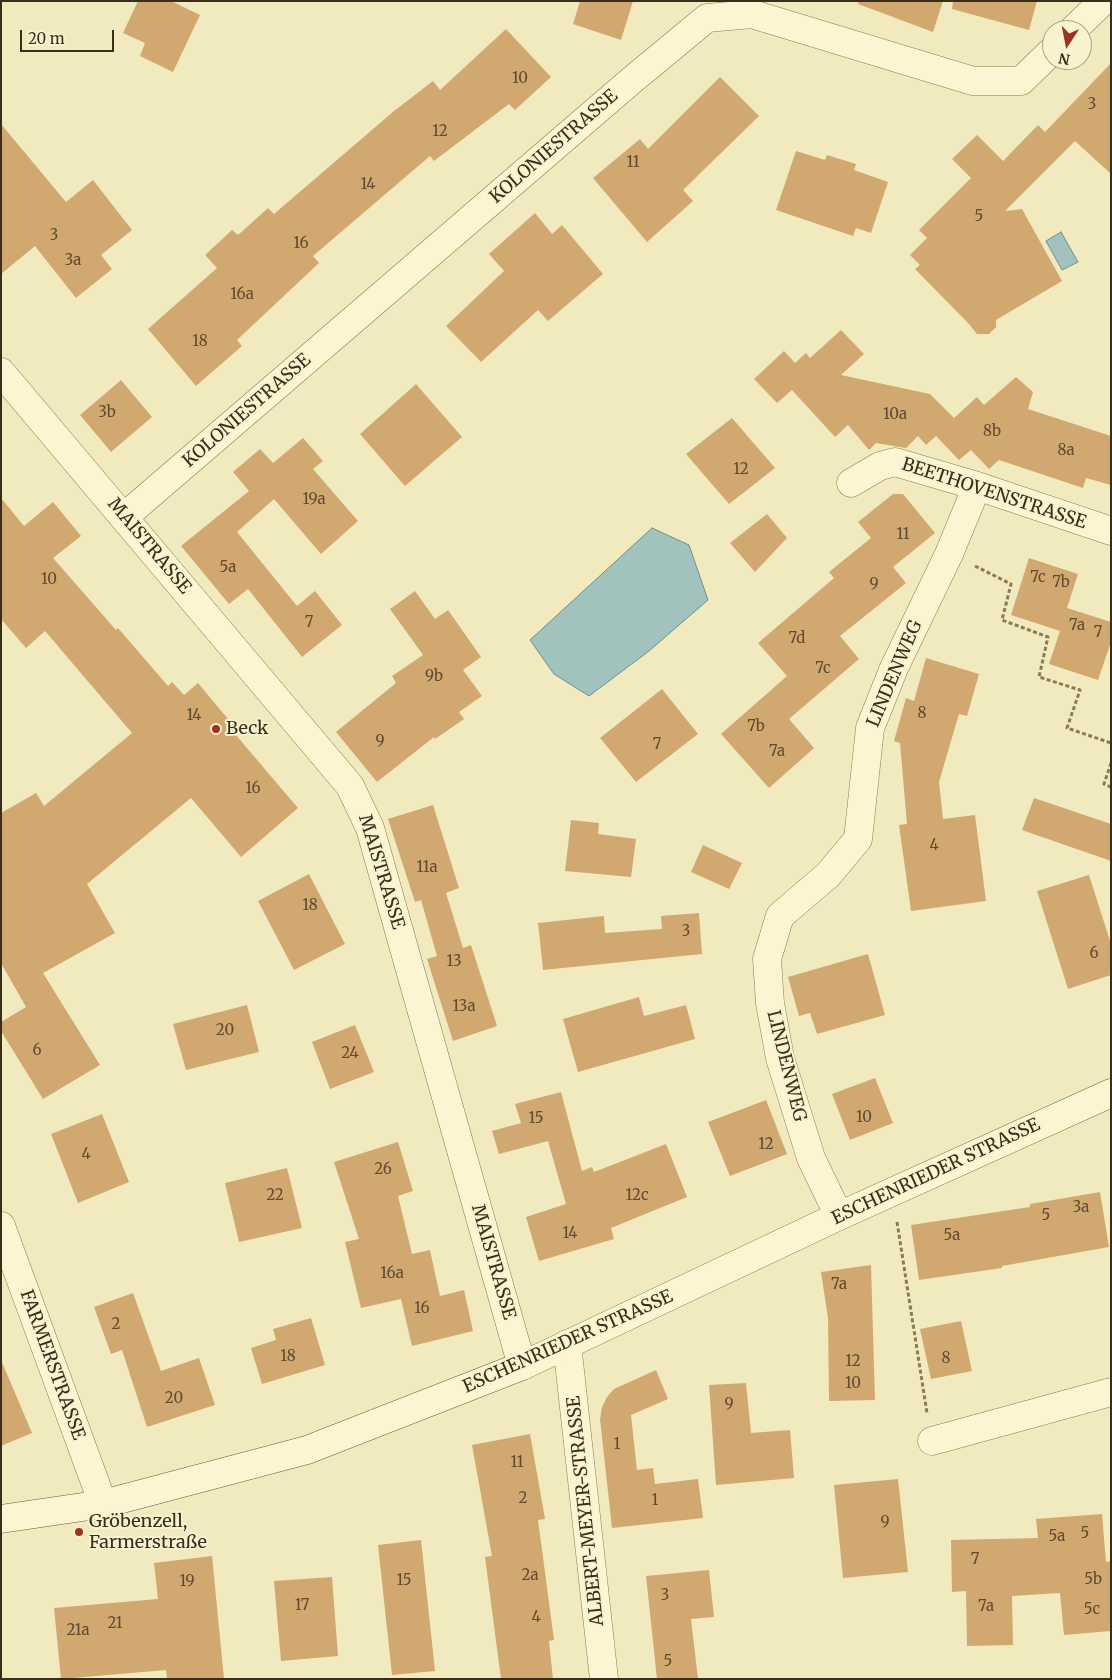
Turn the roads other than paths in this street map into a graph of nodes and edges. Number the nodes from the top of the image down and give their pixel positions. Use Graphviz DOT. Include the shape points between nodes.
graph roads {
  1 [pos="1103,1"];
  2 [pos="1083,20"];
  3 [pos="1042,61"];
  4 [pos="1,372"];
  5 [pos="851,483"];
  6 [pos="977,486"];
  7 [pos="124,517"];
  8 [pos="1111,531"];
  9 [pos="1111,1093"];
  10 [pos="839,1216"];
  11 [pos="1,1226"];
  12 [pos="567,1344"];
  13 [pos="522,1366"];
  14 [pos="1111,1392"];
  15 [pos="932,1441"];
  16 [pos="103,1504"];
  17 [pos="1,1519"];
  18 [pos="604,1679"];
  1 -- 2 [label="street"];
  3 -- 7 [label="street, KOLONIESTRASSE" via="1021,81 973,80 752,14 707,18"];
  4 -- 7 [label="street, MAISTRASSE"];
  5 -- 6 [label="street, BEETHOVENSTRASSE" via="880,466 896,462"];
  6 -- 8 [label="street, BEETHOVENSTRASSE"];
  6 -- 10 [label="street, LINDENWEG" via="870,728 858,839 828,875 780,916 768,959 770,1004 780,1058 811,1158"];
  7 -- 13 [label="street, MAISTRASSE" via="350,786 370,828"];
  9 -- 10 [label="street, ESCHENRIEDER STRASSE"];
  10 -- 12 [label="street, ESCHENRIEDER STRASSE"];
  11 -- 16 [label="street, FARMERSTRASSE"];
  12 -- 13 [label="street, ESCHENRIEDER STRASSE"];
  12 -- 18 [label="street, ALBERT-MEYER-STRASSE"];
  13 -- 16 [label="street, ESCHENRIEDER STRASSE" via="307,1450"];
  14 -- 15 [label="street"];
  16 -- 17 [label="street, ESCHENRIEDER STRASSE"];
}
